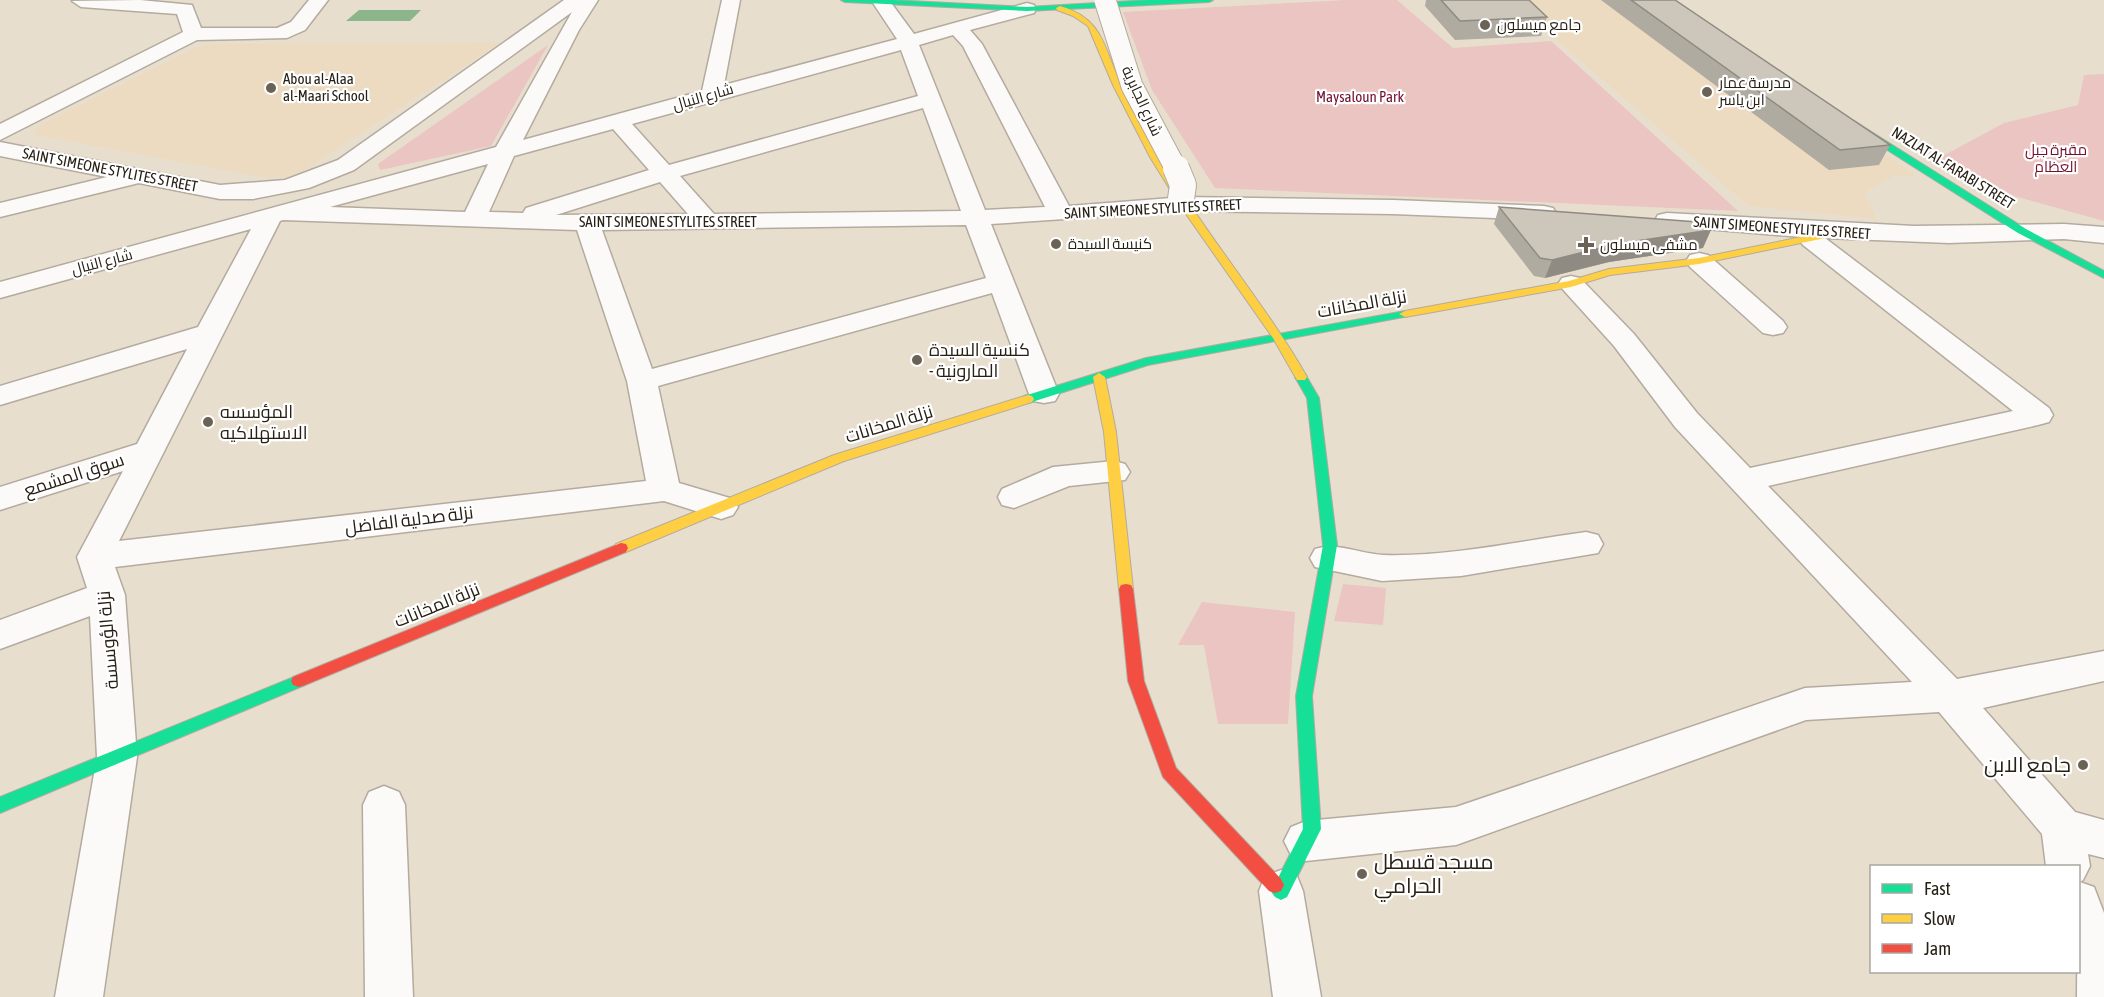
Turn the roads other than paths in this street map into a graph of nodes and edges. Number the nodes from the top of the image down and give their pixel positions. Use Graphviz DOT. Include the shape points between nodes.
graph roads {
  1 [pos="319,0"];
  2 [pos="576,0"];
  3 [pos="589,0"];
  4 [pos="731,0"];
  5 [pos="845,0"];
  6 [pos="1105,0"];
  7 [pos="1209,0"];
  8 [pos="81,1"];
  9 [pos="1185,1"];
  10 [pos="882,3"];
  11 [pos="1027,9"];
  12 [pos="1060,9"];
  13 [pos="957,28"];
  14 [pos="193,34"];
  15 [pos="908,42"];
  16 [pos="712,94"];
  17 [pos="930,99"];
  18 [pos="1841,116"];
  19 [pos="618,121"];
  20 [pos="0,133"];
  21 [pos="0,149"];
  22 [pos="505,152"];
  23 [pos="360,156"];
  24 [pos="665,173"];
  25 [pos="142,175"];
  26 [pos="379,186"];
  27 [pos="220,192"];
  28 [pos="1182,202"];
  29 [pos="0,210"];
  30 [pos="1061,214"];
  31 [pos="1566,214"];
  32 [pos="277,215"];
  33 [pos="977,218"];
  34 [pos="1643,219"];
  35 [pos="473,221"];
  36 [pos="508,221"];
  37 [pos="708,222"];
  38 [pos="587,223"];
  39 [pos="2022,231"];
  40 [pos="203,234"];
  41 [pos="2104,235"];
  42 [pos="1824,236"];
  43 [pos="1699,261"];
  44 [pos="2104,275"];
  45 [pos="1002,282"];
  46 [pos="1571,284"];
  47 [pos="0,290"];
  48 [pos="1773,327"];
  49 [pos="210,333"];
  50 [pos="1279,338"];
  51 [pos="1099,377"];
  52 [pos="642,381"];
  53 [pos="1044,394"];
  54 [pos="0,396"];
  55 [pos="148,451"];
  56 [pos="1114,472"];
  57 [pos="1744,480"];
  58 [pos="664,490"];
  59 [pos="1014,497"];
  60 [pos="0,499"];
  61 [pos="721,507"];
  62 [pos="1586,544"];
  63 [pos="94,557"];
  64 [pos="1327,558"];
  65 [pos="106,595"];
  66 [pos="0,635"];
  67 [pos="2104,666"];
  68 [pos="1948,695"];
  69 [pos="117,757"];
  70 [pos="0,805"];
  71 [pos="384,805"];
  72 [pos="2104,839"];
  73 [pos="1306,841"];
  74 [pos="2065,847"];
  75 [pos="1281,891"];
  76 [pos="2080,905"];
  77 [pos="79,997"];
  78 [pos="389,997"];
  79 [pos="1296,997"];
  80 [pos="2101,997"];
  1 -- 14 [label="street" via="298,26 280,34"];
  2 -- 23 [label="street, SAINT SIMEONE STYLITES STREET"];
  3 -- 22 [label="street"];
  4 -- 16 [label="street"];
  5 -- 10 [label="street"];
  6 -- 28 [label="street, شارع الجابرية, bridge" via="1132,86 1183,185"];
  7 -- 9 [label="street"];
  8 -- 14 [label="street" via="185,9"];
  9 -- 12 [label="street"];
  10 -- 11 [label="street"];
  10 -- 15 [label="street"];
  11 -- 12 [label="street"];
  11 -- 13 [label="street, شارع النيال"];
  12 -- 28 [label="street" via="1091,25 1130,111"];
  13 -- 15 [label="street, شارع النيال"];
  13 -- 30 [label="street" via="972,44"];
  14 -- 20 [label="street"];
  15 -- 16 [label="street, شارع النيال"];
  15 -- 17 [label="street"];
  16 -- 19 [label="street, شارع النيال"];
  17 -- 24 [label="street"];
  17 -- 33 [label="street"];
  18 -- 39 [label="street, NAZLAT AL-FARABI STREET"];
  19 -- 22 [label="street, شارع النيال"];
  19 -- 24 [label="street"];
  21 -- 25 [label="street, SAINT SIMEONE STYLITES STREET"];
  22 -- 26 [label="street, شارع النيال"];
  22 -- 35 [label="street"];
  23 -- 26 [label="street" via="355,162 355,174"];
  23 -- 27 [label="street, SAINT SIMEONE STYLITES STREET" via="308,182 262,191"];
  24 -- 36 [label="street"];
  24 -- 37 [label="street"];
  25 -- 27 [label="street, SAINT SIMEONE STYLITES STREET"];
  25 -- 29 [label="street"];
  26 -- 32 [label="street, شارع النيال"];
  27 -- 40 [label="street, شارع النيال" via="226,197 227,211 215,227"];
  28 -- 30 [label="street, SAINT SIMEONE STYLITES STREET"];
  28 -- 31 [label="street, SAINT SIMEONE STYLITES STREET"];
  28 -- 50 [label="street"];
  30 -- 33 [label="street, SAINT SIMEONE STYLITES STREET"];
  32 -- 35 [label="street, SAINT SIMEONE STYLITES STREET"];
  32 -- 40 [label="street, شارع النيال"];
  32 -- 49 [label="street"];
  33 -- 37 [label="street, SAINT SIMEONE STYLITES STREET"];
  33 -- 45 [label="street"];
  34 -- 42 [label="street, SAINT SIMEONE STYLITES STREET"];
  35 -- 36 [label="street, SAINT SIMEONE STYLITES STREET"];
  36 -- 38 [label="street, SAINT SIMEONE STYLITES STREET"];
  37 -- 38 [label="street, SAINT SIMEONE STYLITES STREET"];
  38 -- 52 [label="street"];
  39 -- 41 [label="street, SAINT SIMEONE STYLITES STREET" via="2050,229"];
  39 -- 42 [label="street, SAINT SIMEONE STYLITES STREET"];
  39 -- 44 [label="street, NAZLAT AL-FARABI STREET"];
  40 -- 47 [label="street, شارع النيال"];
  42 -- 43 [label="street, نزلة المخانات"];
  42 -- 57 [label="street" via="1867,285 2038,415"];
  43 -- 46 [label="street, نزلة المخانات" via="1609,272"];
  43 -- 48 [label="street"];
  45 -- 52 [label="street"];
  45 -- 53 [label="street"];
  46 -- 50 [label="street, نزلة المخانات"];
  46 -- 57 [label="street" via="1624,340 1686,420"];
  49 -- 54 [label="street"];
  49 -- 55 [label="street"];
  50 -- 51 [label="street, نزلة المخانات" via="1146,362"];
  50 -- 64 [label="street" via="1313,398 1330,545"];
  51 -- 53 [label="street, نزلة المخانات"];
  51 -- 56 [label="street"];
  52 -- 58 [label="street"];
  53 -- 61 [label="street, نزلة المخانات" via="839,458"];
  55 -- 60 [label="street, سوق المشمع"];
  55 -- 63 [label="street"];
  56 -- 59 [label="street" via="1065,475"];
  56 -- 75 [label="street" via="1137,681 1169,772"];
  57 -- 68 [label="street"];
  58 -- 61 [label="street, نزلة صدلية الفاضل"];
  58 -- 63 [label="street, نزلة صدلية الفاضل"];
  61 -- 69 [label="street, نزلة المخانات"];
  62 -- 64 [label="street" via="1461,563 1382,568"];
  63 -- 65 [label="street, نزلة الؤوسسة"];
  64 -- 73 [label="street" via="1304,696 1311,829"];
  65 -- 66 [label="street"];
  65 -- 69 [label="street, نزلة الؤوسسة"];
  67 -- 68 [label="street" via="1973,694"];
  68 -- 73 [label="street" via="1805,704 1456,826"];
  68 -- 74 [label="street"];
  69 -- 70 [label="street, نزلة المخانات"];
  69 -- 77 [label="street, نزلة الؤوسسة"];
  71 -- 78 [label="street"];
  72 -- 74 [label="street"];
  73 -- 75 [label="street"];
  75 -- 79 [label="street"];
  76 -- 80 [label="street" via="2100,975"];
}
